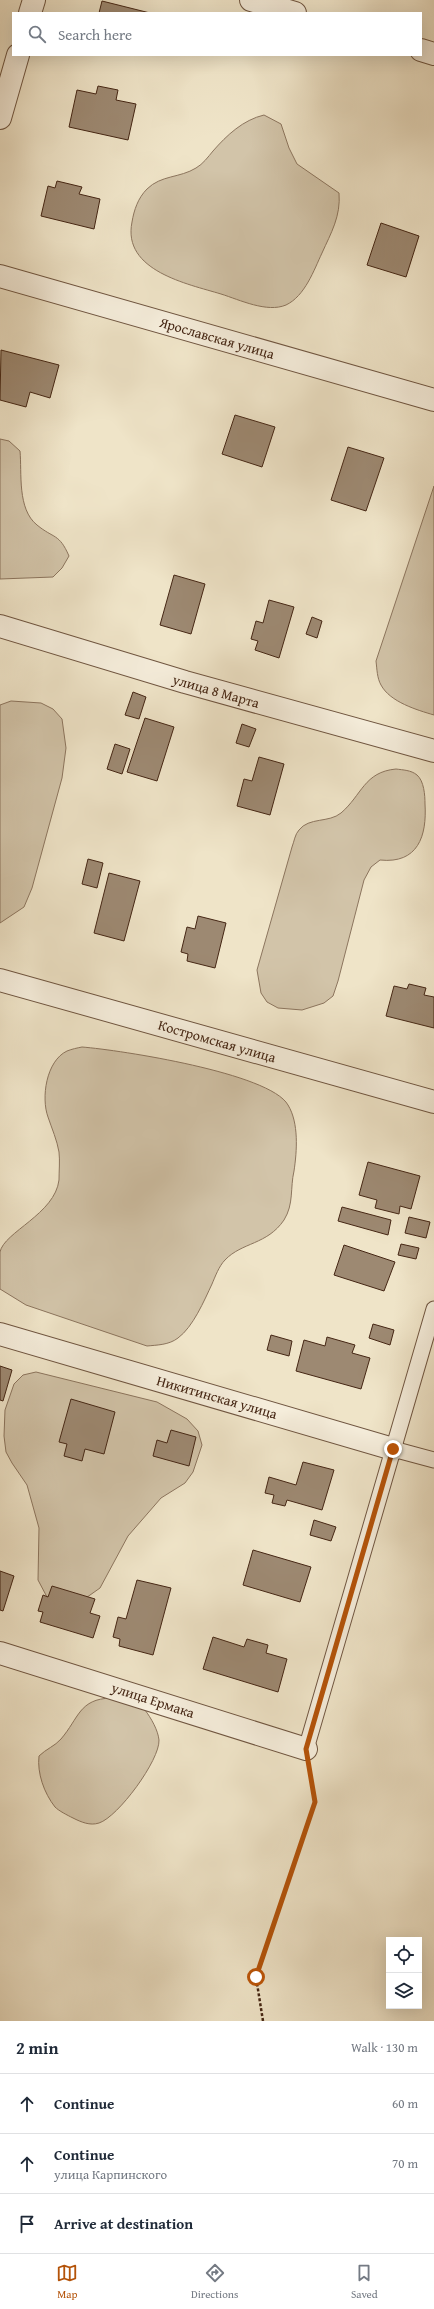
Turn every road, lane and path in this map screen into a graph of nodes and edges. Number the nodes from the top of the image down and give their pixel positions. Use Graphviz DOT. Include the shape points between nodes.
graph roads {
  1 [pos="34,0"];
  2 [pos="251,0"];
  3 [pos="30,12"];
  4 [pos="292,12"];
  5 [pos="422,50"];
  6 [pos="434,54"];
  7 [pos="18,56"];
  8 [pos="0,118"];
  9 [pos="0,276"];
  10 [pos="434,400"];
  11 [pos="0,626"];
  12 [pos="434,751"];
  13 [pos="0,980"];
  14 [pos="434,1102"];
  15 [pos="434,1309"];
  16 [pos="0,1334"];
  17 [pos="393,1449"];
  18 [pos="434,1460"];
  19 [pos="0,1653"];
  20 [pos="306,1749"];
  21 [pos="263,2021"];
  1 -- 3 [label="street"];
  2 -- 4 [label="street"];
  5 -- 6 [label="street"];
  7 -- 8 [label="street"];
  9 -- 10 [label="street, Ярославская улица"];
  11 -- 12 [label="street, улица 8 Марта" via="185,682"];
  13 -- 14 [label="street, Костромская улица"];
  15 -- 17 [label="lane"];
  16 -- 17 [label="street, Никитинская улица"];
  17 -- 18 [label="lane, Никитинская улица"];
  17 -- 20 [label="lane"];
  19 -- 20 [label="street, улица Ермака"];
  20 -- 21 [label="path" via="315,1802 256,1977"];
}
